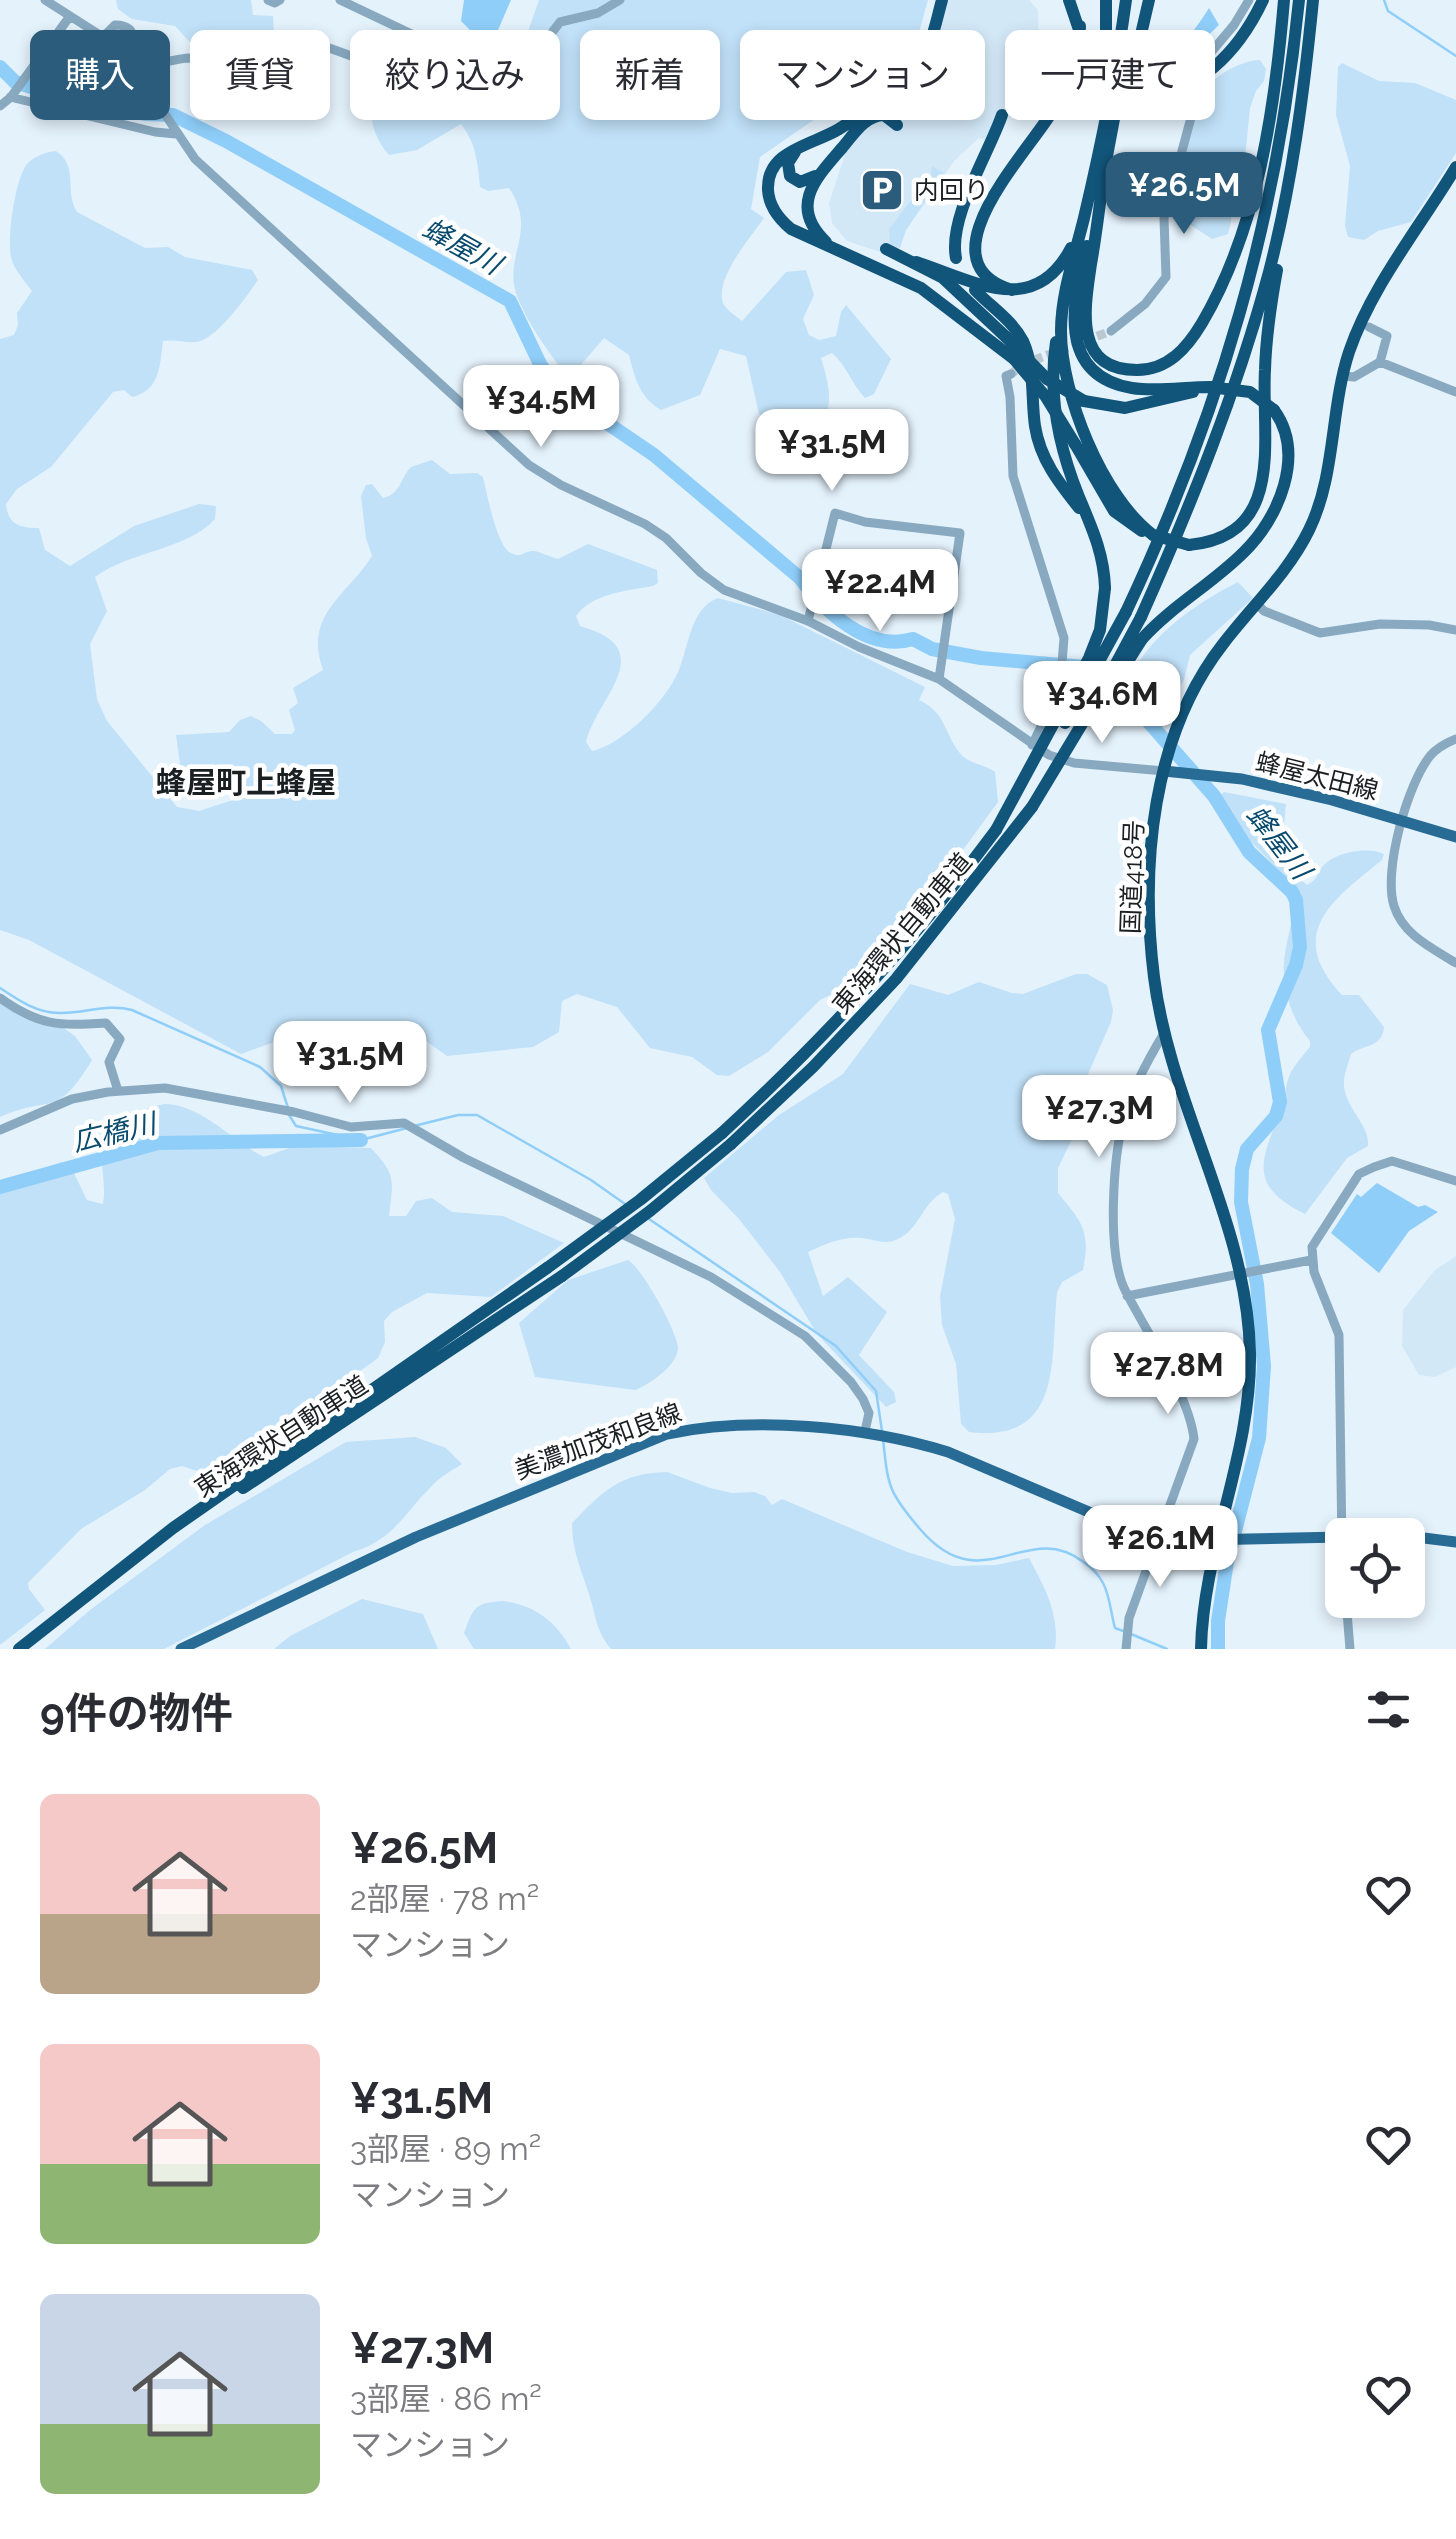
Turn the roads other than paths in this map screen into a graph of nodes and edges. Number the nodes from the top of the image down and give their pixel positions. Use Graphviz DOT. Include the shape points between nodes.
graph roads {
  1 [pos="45,0"];
  2 [pos="268,0"];
  3 [pos="280,0"];
  4 [pos="340,0"];
  5 [pos="620,0"];
  6 [pos="942,0"];
  7 [pos="1069,0"];
  8 [pos="1106,0"];
  9 [pos="1126,0"];
  10 [pos="1134,0"];
  11 [pos="1149,0"];
  12 [pos="1250,0"];
  13 [pos="1263,0"];
  14 [pos="1284,0"];
  15 [pos="1300,0"];
  16 [pos="1313,0"];
  17 [pos="70,16"];
  18 [pos="1080,26"];
  19 [pos="93,30"];
  20 [pos="109,30"];
  21 [pos="133,30"];
  22 [pos="403,30"];
  23 [pos="554,30"];
  24 [pos="1215,46"];
  25 [pos="350,55"];
  26 [pos="170,63"];
  27 [pos="0,88"];
  28 [pos="10,97"];
  29 [pos="0,106"];
  30 [pos="1002,115"];
  31 [pos="167,120"];
  32 [pos="1190,120"];
  33 [pos="1110,124"];
  34 [pos="898,126"];
  35 [pos="176,134"];
  36 [pos="800,147"];
  37 [pos="1294,154"];
  38 [pos="1456,167"];
  39 [pos="821,172"];
  40 [pos="1103,181"];
  41 [pos="1084,218"];
  42 [pos="832,247"];
  43 [pos="886,249"];
  44 [pos="956,258"];
  45 [pos="916,262"];
  46 [pos="975,290"];
  47 [pos="1012,290"];
  48 [pos="1062,310"];
  49 [pos="1370,327"];
  50 [pos="1111,331"];
  51 [pos="1380,362"];
  52 [pos="1012,366"];
  53 [pos="1342,376"];
  54 [pos="1210,388"];
  55 [pos="1456,392"];
  56 [pos="1092,526"];
  57 [pos="1154,535"];
  58 [pos="1257,604"];
  59 [pos="808,621"];
  60 [pos="1456,630"];
  61 [pos="939,679"];
  62 [pos="1456,739"];
  63 [pos="1032,745"];
  64 [pos="1164,772"];
  65 [pos="1032,808"];
  66 [pos="1403,822"];
  67 [pos="996,830"];
  68 [pos="1456,836"];
  69 [pos="1456,963"];
  70 [pos="0,998"];
  71 [pos="1164,1033"];
  72 [pos="118,1091"];
  73 [pos="0,1130"];
  74 [pos="726,1138"];
  75 [pos="1456,1181"];
  76 [pos="1311,1260"];
  77 [pos="1242,1275"];
  78 [pos="1127,1296"];
  79 [pos="869,1432"];
  80 [pos="1342,1518"];
  81 [pos="1456,1529"];
  82 [pos="1325,1538"];
  83 [pos="1425,1538"];
  84 [pos="1157,1541"];
  85 [pos="1217,1541"];
  86 [pos="1451,1541"];
  87 [pos="99,1583"];
  88 [pos="1347,1618"];
  89 [pos="18,1649"];
  90 [pos="182,1649"];
  91 [pos="1126,1649"];
  92 [pos="1201,1649"];
  93 [pos="1350,1649"];
  1 -- 17 [label="street"];
  2 -- 3 [label="street"];
  4 -- 22 [label="street"];
  5 -- 23 [label="street"];
  6 -- 36 [label="highway" via="915,67 839,129"];
  7 -- 18 [label="highway"];
  8 -- 33 [label="highway"];
  9 -- 33 [label="highway"];
  10 -- 33 [label="highway"];
  11 -- 33 [label="highway" via="1136,62"];
  12 -- 24 [label="street"];
  13 -- 18 [label="highway, bridge" via="1243,36 1207,73 1170,92 1137,96 1108,87 1093,71"];
  14 -- 40 [label="highway" via="1268,127 1228,270 1193,338 1154,368 1111,363 1086,335 1083,305"];
  15 -- 67 [label="highway, 東海環状自動車道, bridge" via="1274,172 1233,343 1183,484 1126,612"];
  16 -- 37 [label="highway, 東海環状自動車道"];
  17 -- 19 [label="street"];
  17 -- 28 [label="street"];
  18 -- 47 [label="highway" via="1060,98 976,229 982,268"];
  20 -- 21 [label="street" via="115,24"];
  25 -- 26 [label="street" via="308,44 290,60 244,75 187,58"];
  27 -- 28 [label="street"];
  28 -- 29 [label="street"];
  28 -- 35 [label="street"];
  30 -- 44 [label="highway" via="959,216"];
  31 -- 35 [label="street"];
  32 -- 50 [label="street" via="1164,218 1166,277"];
  33 -- 40 [label="highway"];
  33 -- 41 [label="highway"];
  34 -- 39 [label="highway" via="884,115 869,118"];
  35 -- 59 [label="street" via="195,159 529,466 645,524 724,590"];
  36 -- 39 [label="highway" via="788,163 790,176 805,182"];
  36 -- 42 [label="highway" via="772,171 771,204 791,228"];
  37 -- 57 [label="highway, bridge" via="1267,334 1264,483 1236,528 1212,541 1189,545"];
  37 -- 65 [label="highway, 東海環状自動車道, bridge" via="1269,272 1197,489 1141,617"];
  38 -- 53 [label="highway, 国道418号" via="1374,299"];
  39 -- 42 [label="highway" via="810,189 808,213"];
  40 -- 54 [label="highway" via="1073,310 1084,358 1110,382 1130,388"];
  41 -- 47 [label="highway" via="1051,277"];
  41 -- 48 [label="highway"];
  42 -- 52 [label="highway" via="932,295"];
  43 -- 45 [label="highway"];
  45 -- 47 [label="highway"];
  45 -- 54 [label="highway, bridge" via="943,278 1047,379 1084,402 1126,408"];
  46 -- 56 [label="highway" via="1022,340 1043,456"];
  48 -- 56 [label="highway" via="1055,405 1067,463"];
  48 -- 57 [label="highway" via="1064,359 1085,433 1120,500"];
  49 -- 51 [label="street" via="1388,336"];
  51 -- 53 [label="street" via="1354,377"];
  51 -- 55 [label="street"];
  52 -- 57 [label="highway, bridge" via="1046,397 1114,512"];
  52 -- 63 [label="street" via="1006,376 1014,476 1064,638 1060,688"];
  53 -- 58 [label="highway, 国道418号" via="1318,508 1300,546"];
  54 -- 65 [label="highway, bridge" via="1244,390 1274,410 1286,432 1282,492 1243,554 1142,639"];
  56 -- 67 [label="highway, bridge" via="1105,588 1100,630"];
  58 -- 60 [label="street" via="1320,632 1393,623"];
  58 -- 64 [label="highway, 国道418号" via="1196,682"];
  59 -- 61 [label="street"];
  59 -- 61 [label="street" via="835,514 960,533"];
  61 -- 63 [label="street"];
  62 -- 66 [label="street" via="1424,766"];
  63 -- 64 [label="street" via="1074,763"];
  64 -- 66 [label="main road, 蜂屋太田線" via="1332,800"];
  64 -- 71 [label="highway, 国道418号" via="1151,880 1154,976"];
  65 -- 74 [label="highway, 東海環状自動車道" via="858,1023"];
  66 -- 68 [label="main road, 蜂屋太田線"];
  66 -- 69 [label="street" via="1392,866 1394,908 1414,937"];
  67 -- 74 [label="highway, 東海環状自動車道" via="926,922"];
  70 -- 72 [label="street" via="38,1022 106,1023 120,1039 109,1062"];
  71 -- 77 [label="highway, 国道418号"];
  71 -- 78 [label="street" via="1123,1118 1113,1235"];
  72 -- 73 [label="street" via="72,1098"];
  72 -- 79 [label="street" via="165,1088 351,1127 404,1123 711,1277 805,1336 863,1398"];
  74 -- 87 [label="highway, 東海環状自動車道, bridge"];
  74 -- 87 [label="highway, 東海環状自動車道, bridge" via="650,1211 562,1276"];
  75 -- 76 [label="street" via="1392,1161 1359,1174 1312,1247"];
  76 -- 77 [label="street"];
  76 -- 80 [label="street" via="1339,1335"];
  77 -- 78 [label="street"];
  77 -- 85 [label="highway, 国道418号" via="1248,1402"];
  78 -- 84 [label="street" via="1192,1422 1194,1439"];
  79 -- 84 [label="main road, 美濃加茂和良線" via="948,1452"];
  79 -- 90 [label="main road, 美濃加茂和良線" via="703,1426 667,1434 416,1537"];
  81 -- 86 [label="street"];
  82 -- 85 [label="main road, 美濃加茂和良線"];
  83 -- 86 [label="main road"];
  84 -- 85 [label="main road, 美濃加茂和良線"];
  84 -- 91 [label="street"];
  85 -- 92 [label="highway, 国道418号"];
  87 -- 89 [label="highway, 東海環状自動車道"];
  88 -- 93 [label="street"];
}
